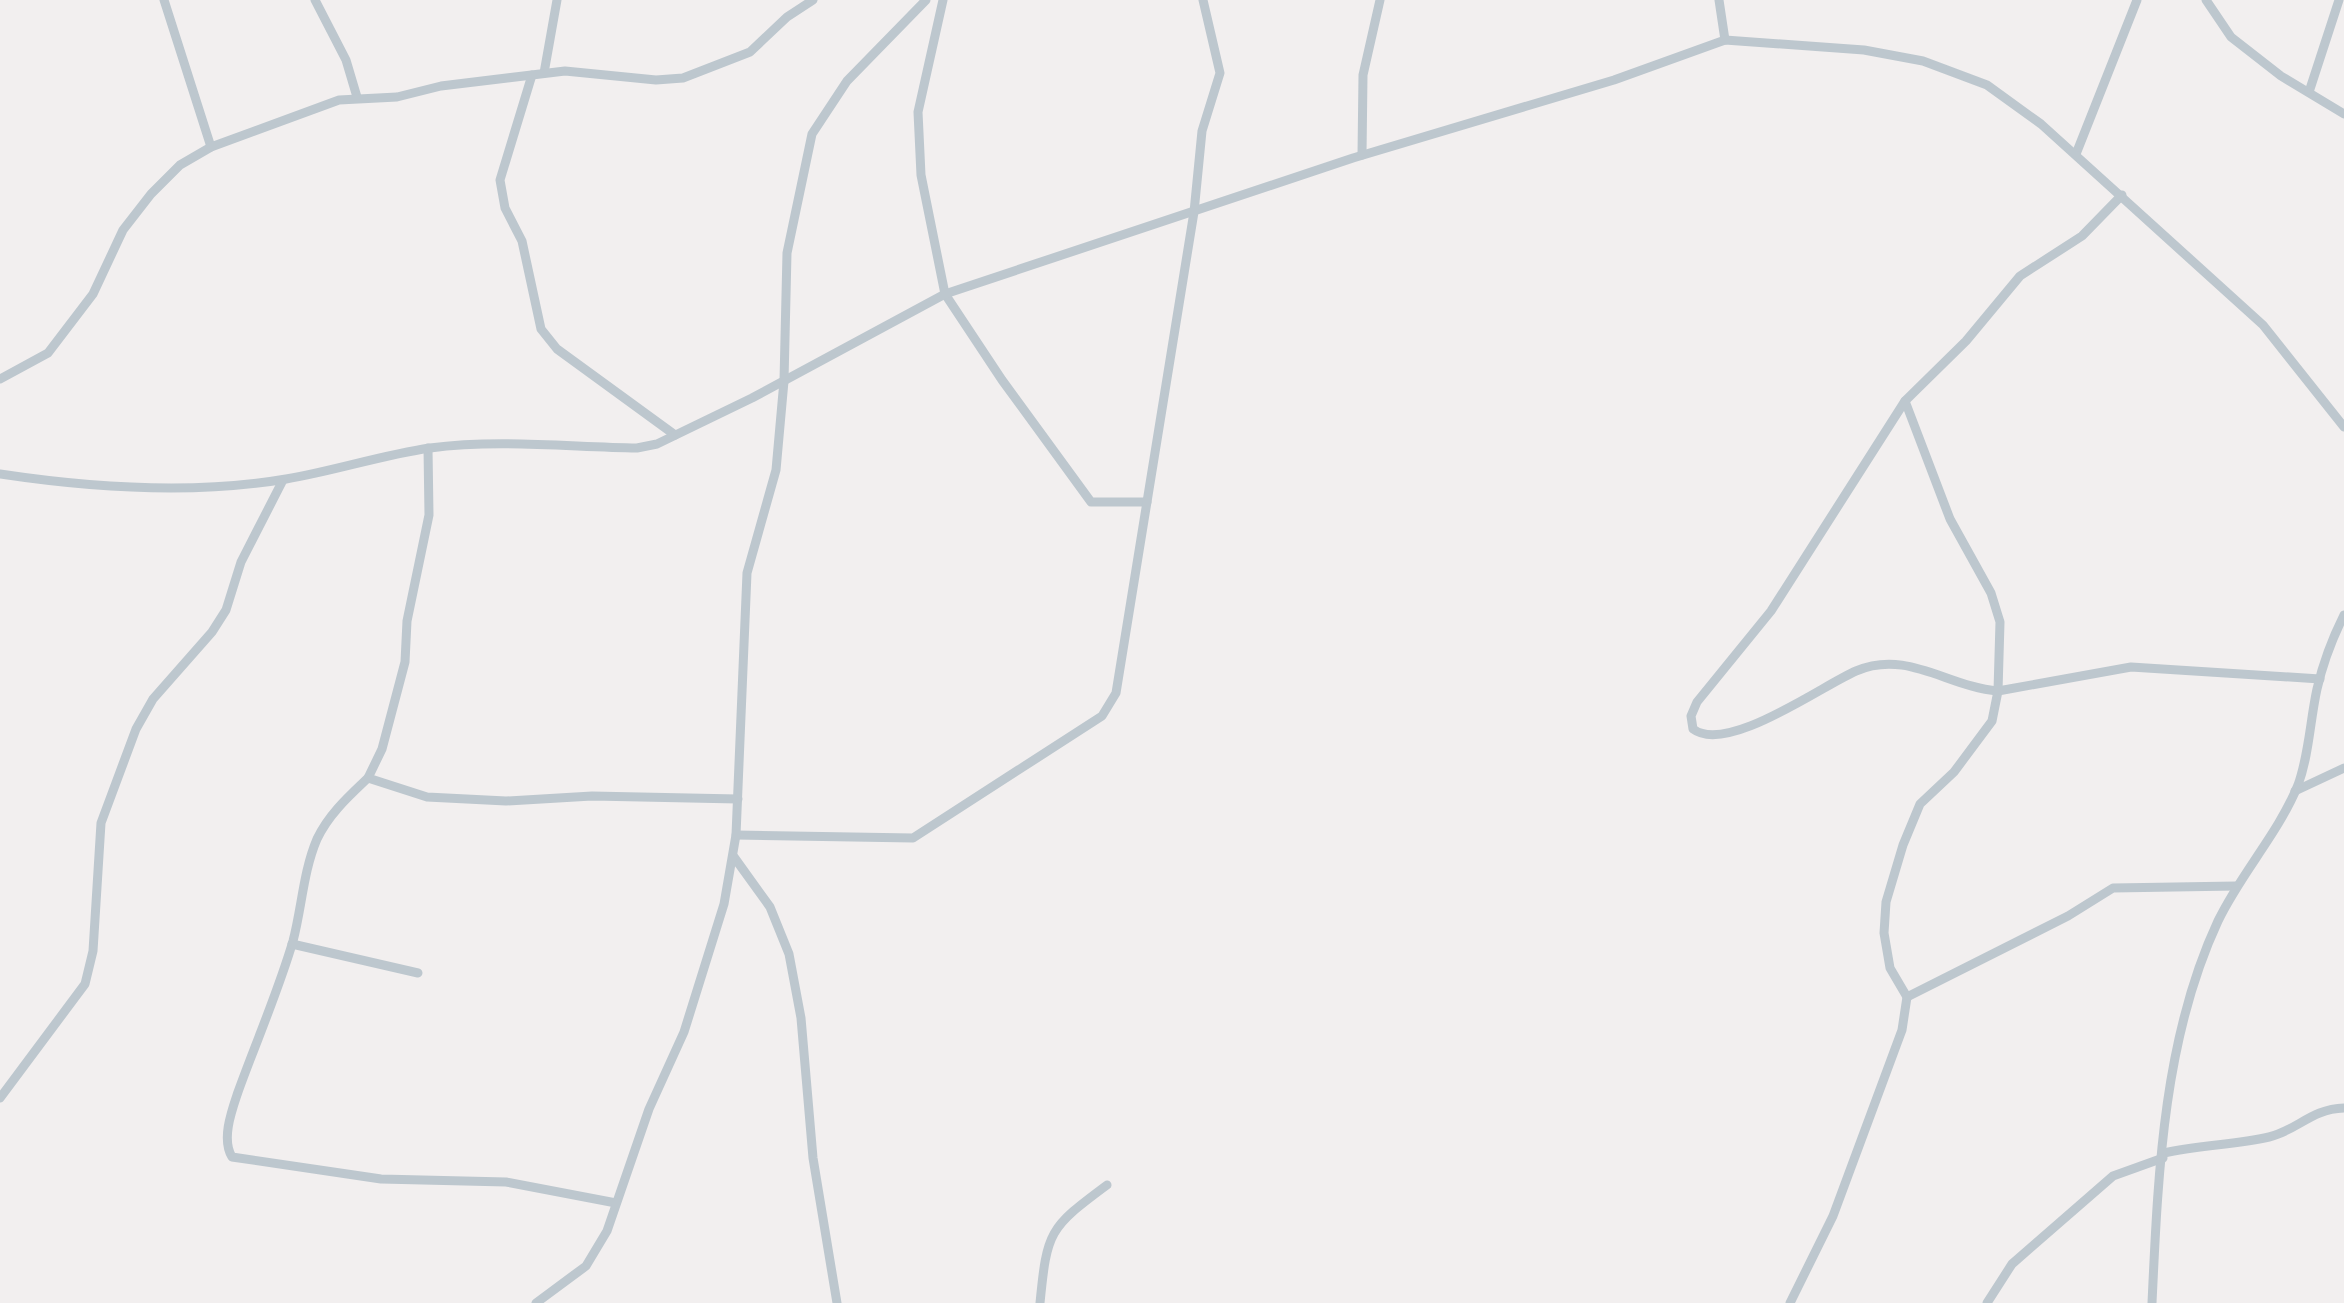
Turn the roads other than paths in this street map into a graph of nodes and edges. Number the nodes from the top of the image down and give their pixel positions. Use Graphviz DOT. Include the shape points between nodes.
graph roads {
  1 [pos="164,0"];
  2 [pos="315,0"];
  3 [pos="557,0"];
  4 [pos="813,0"];
  5 [pos="926,0"];
  6 [pos="943,0"];
  7 [pos="1203,0"];
  8 [pos="1380,0"];
  9 [pos="1719,0"];
  10 [pos="2137,0"];
  11 [pos="2206,0"];
  12 [pos="2339,0"];
  13 [pos="1725,40"];
  14 [pos="544,73"];
  15 [pos="532,75"];
  16 [pos="2309,92"];
  17 [pos="357,97"];
  18 [pos="2344,114"];
  19 [pos="211,147"];
  20 [pos="2076,154"];
  21 [pos="1362,155"];
  22 [pos="2122,195"];
  23 [pos="1194,212"];
  24 [pos="945,294"];
  25 [pos="0,379"];
  26 [pos="784,381"];
  27 [pos="1905,401"];
  28 [pos="2344,427"];
  29 [pos="675,435"];
  30 [pos="428,448"];
  31 [pos="0,474"];
  32 [pos="283,480"];
  33 [pos="1147,502"];
  34 [pos="2344,615"];
  35 [pos="2320,679"];
  36 [pos="1998,691"];
  37 [pos="2344,768"];
  38 [pos="368,778"];
  39 [pos="2295,791"];
  40 [pos="738,799"];
  41 [pos="736,835"];
  42 [pos="734,857"];
  43 [pos="2236,886"];
  44 [pos="292,944"];
  45 [pos="418,973"];
  46 [pos="1907,997"];
  47 [pos="0,1098"];
  48 [pos="2344,1108"];
  49 [pos="2164,1156"];
  50 [pos="1107,1185"];
  51 [pos="616,1203"];
  52 [pos="536,1303"];
  53 [pos="837,1303"];
  54 [pos="1040,1303"];
  55 [pos="1790,1303"];
  56 [pos="1987,1303"];
  57 [pos="2152,1303"];
  1 -- 19 [label="street"];
  2 -- 17 [label="street" via="346,60"];
  3 -- 14 [label="street"];
  4 -- 14 [label="street" via="750,52 683,78"];
  5 -- 26 [label="street" via="847,81 812,134 787,253"];
  6 -- 24 [label="street" via="918,112 921,175"];
  7 -- 23 [label="street" via="1220,73 1202,131"];
  8 -- 21 [label="street" via="1363,75"];
  9 -- 13 [label="street"];
  10 -- 20 [label="street"];
  11 -- 16 [label="street" via="2231,37"];
  12 -- 16 [label="street"];
  13 -- 20 [label="street" via="1864,50 1923,61 1987,85"];
  13 -- 21 [label="street" via="1614,80"];
  14 -- 15 [label="street"];
  15 -- 17 [label="street" via="397,97"];
  15 -- 29 [label="street" via="500,180 505,208 522,241 541,329 557,349"];
  16 -- 18 [label="street"];
  17 -- 19 [label="street"];
  19 -- 25 [label="street" via="180,165 151,194 123,230 93,294 48,353"];
  20 -- 22 [label="street"];
  21 -- 23 [label="street"];
  22 -- 27 [label="street" via="2082,236 2020,276 1966,341"];
  22 -- 28 [label="street" via="2263,325"];
  23 -- 24 [label="street"];
  23 -- 33 [label="street"];
  24 -- 26 [label="street"];
  24 -- 33 [label="street" via="1091,502"];
  26 -- 29 [label="street"];
  26 -- 40 [label="street" via="776,470 747,573"];
  27 -- 36 [label="street" via="1950,519 1991,593 2000,622"];
  27 -- 36 [label="street" via="1771,611 1697,702 1693,729 1712,735 1746,726 1796,707 1829,684 1876,664 1900,663"];
  29 -- 30 [label="street" via="637,448"];
  30 -- 32 [label="street"];
  30 -- 38 [label="street" via="429,515 407,621 405,662 382,749"];
  31 -- 32 [label="street" via="80,485 174,487"];
  32 -- 47 [label="street" via="241,562 226,610 153,699 136,729 101,823 93,951 85,984"];
  33 -- 41 [label="street" via="1116,693 1102,716 913,838"];
  34 -- 35 [label="street"];
  35 -- 36 [label="street" via="2131,667"];
  35 -- 39 [label="street"];
  36 -- 46 [label="street" via="1992,721 1954,772 1920,804 1886,902 1890,968"];
  37 -- 39 [label="street"];
  38 -- 40 [label="street" via="443,798"];
  38 -- 44 [label="street" via="335,809 318,839"];
  39 -- 43 [label="street" via="2284,818"];
  40 -- 41 [label="street"];
  41 -- 42 [label="street"];
  42 -- 51 [label="street" via="684,1032 649,1109"];
  42 -- 53 [label="street" via="770,907 789,954 801,1018 813,1158"];
  43 -- 46 [label="street" via="2113,888"];
  43 -- 49 [label="street" via="2191,989 2175,1052"];
  44 -- 45 [label="street"];
  44 -- 51 [label="street" via="234,1104 228,1133 232,1157 381,1179 506,1182"];
  46 -- 55 [label="street" via="1886,1078 1833,1216"];
  48 -- 49 [label="street" via="2307,1116 2271,1137"];
  49 -- 56 [label="street" via="2113,1176 2012,1264"];
  49 -- 57 [label="street"];
  50 -- 54 [label="street" via="1062,1219 1051,1235"];
  51 -- 52 [label="street" via="586,1266"];
}
